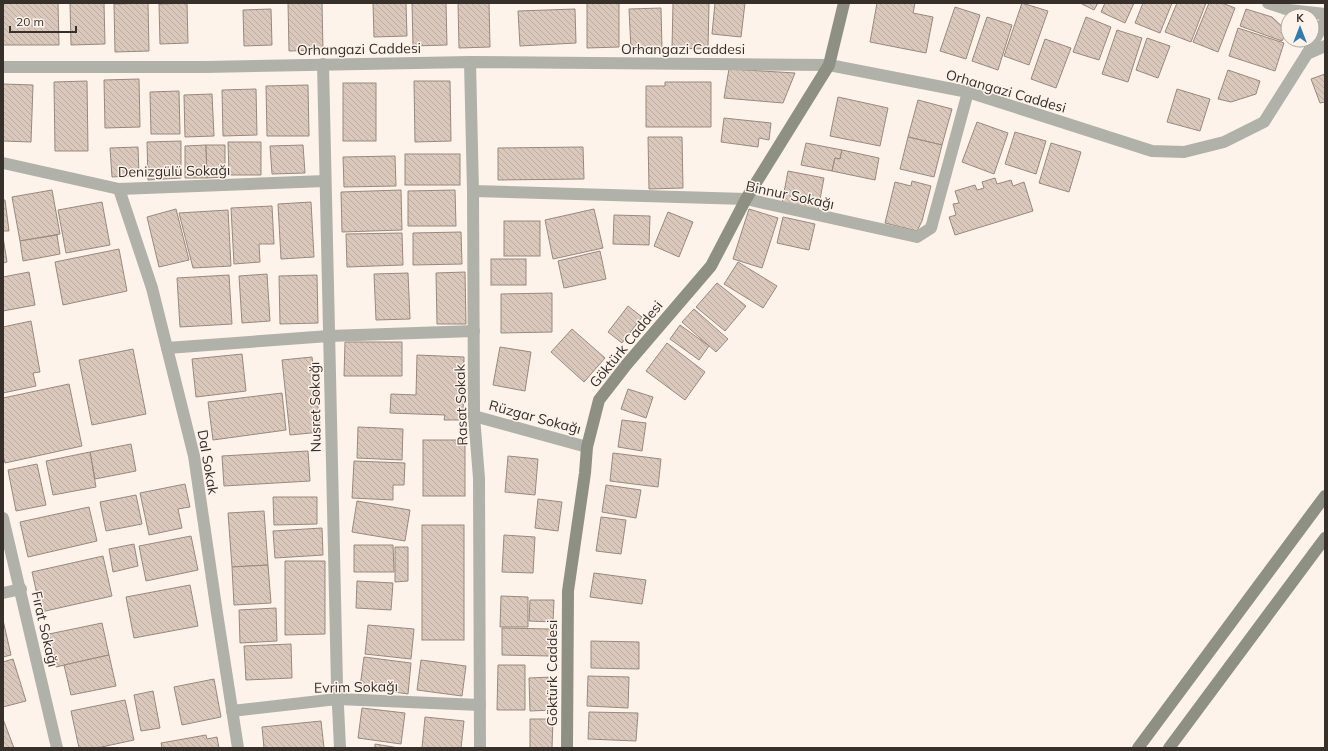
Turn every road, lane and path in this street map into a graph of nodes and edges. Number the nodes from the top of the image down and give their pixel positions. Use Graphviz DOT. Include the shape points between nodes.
graph roads {
  1 [pos="844,3"];
  2 [pos="1268,3"];
  3 [pos="1325,14"];
  4 [pos="1325,21"];
  5 [pos="1325,46"];
  6 [pos="1307,54"];
  7 [pos="470,62"];
  8 [pos="323,64"];
  9 [pos="829,65"];
  10 [pos="3,67"];
  11 [pos="968,92"];
  12 [pos="3,163"];
  13 [pos="325,181"];
  14 [pos="119,189"];
  15 [pos="473,191"];
  16 [pos="746,199"];
  17 [pos="474,331"];
  18 [pos="328,336"];
  19 [pos="167,348"];
  20 [pos="474,416"];
  21 [pos="587,447"];
  22 [pos="1325,496"];
  23 [pos="3,518"];
  24 [pos="1325,538"];
  25 [pos="20,589"];
  26 [pos="3,593"];
  27 [pos="337,700"];
  28 [pos="480,705"];
  29 [pos="232,711"];
  30 [pos="57,748"];
  31 [pos="238,748"];
  32 [pos="340,748"];
  33 [pos="480,748"];
  34 [pos="567,748"];
  35 [pos="1138,748"];
  36 [pos="1169,748"];
  1 -- 9 [label="street, Göktürk Caddesi"];
  2 -- 3 [label="street" via="1289,10"];
  4 -- 6 [label="street, Orhangazi Caddesi"];
  5 -- 6 [label="street"];
  6 -- 11 [label="street, Orhangazi Caddesi" via="1264,122 1224,142 1184,152 1152,151"];
  7 -- 8 [label="street, Orhangazi Caddesi"];
  7 -- 9 [label="street, Orhangazi Caddesi"];
  7 -- 15 [label="street, Rasat Sokak"];
  8 -- 10 [label="street, Orhangazi Caddesi"];
  8 -- 13 [label="street, Nusret Sokağı"];
  9 -- 11 [label="street, Orhangazi Caddesi"];
  9 -- 16 [label="street, Göktürk Caddesi"];
  11 -- 16 [label="street, Binnur Sokağı" via="931,228 917,238"];
  12 -- 14 [label="street, Denizgülü Sokağı"];
  13 -- 14 [label="street, Denizgülü Sokağı"];
  13 -- 18 [label="street, Nusret Sokağı"];
  14 -- 19 [label="street, Dal Sokak" via="152,288"];
  15 -- 16 [label="street, Binnur Sokağı"];
  15 -- 17 [label="street, Rasat Sokak"];
  16 -- 21 [label="street, Göktürk Caddesi" via="711,266 599,400"];
  17 -- 18 [label="street"];
  17 -- 20 [label="street, Rasat Sokak"];
  18 -- 19 [label="street"];
  18 -- 27 [label="street, Nusret Sokağı"];
  19 -- 29 [label="street, Dal Sokak" via="194,456"];
  20 -- 21 [label="street, Rüzgar Sokağı"];
  20 -- 28 [label="street, Rasat Sokak" via="479,478"];
  21 -- 34 [label="street, Göktürk Caddesi" via="568,591"];
  22 -- 35 [label="street"];
  23 -- 25 [label="street, Fırat Sokağı"];
  24 -- 36 [label="street"];
  25 -- 26 [label="street"];
  25 -- 30 [label="street, Fırat Sokağı"];
  27 -- 28 [label="street, Evrim Sokağı"];
  27 -- 29 [label="street, Evrim Sokağı"];
  27 -- 32 [label="street, Nusret Sokağı"];
  28 -- 33 [label="street, Rasat Sokak"];
  29 -- 31 [label="street, Dal Sokak"];
}
